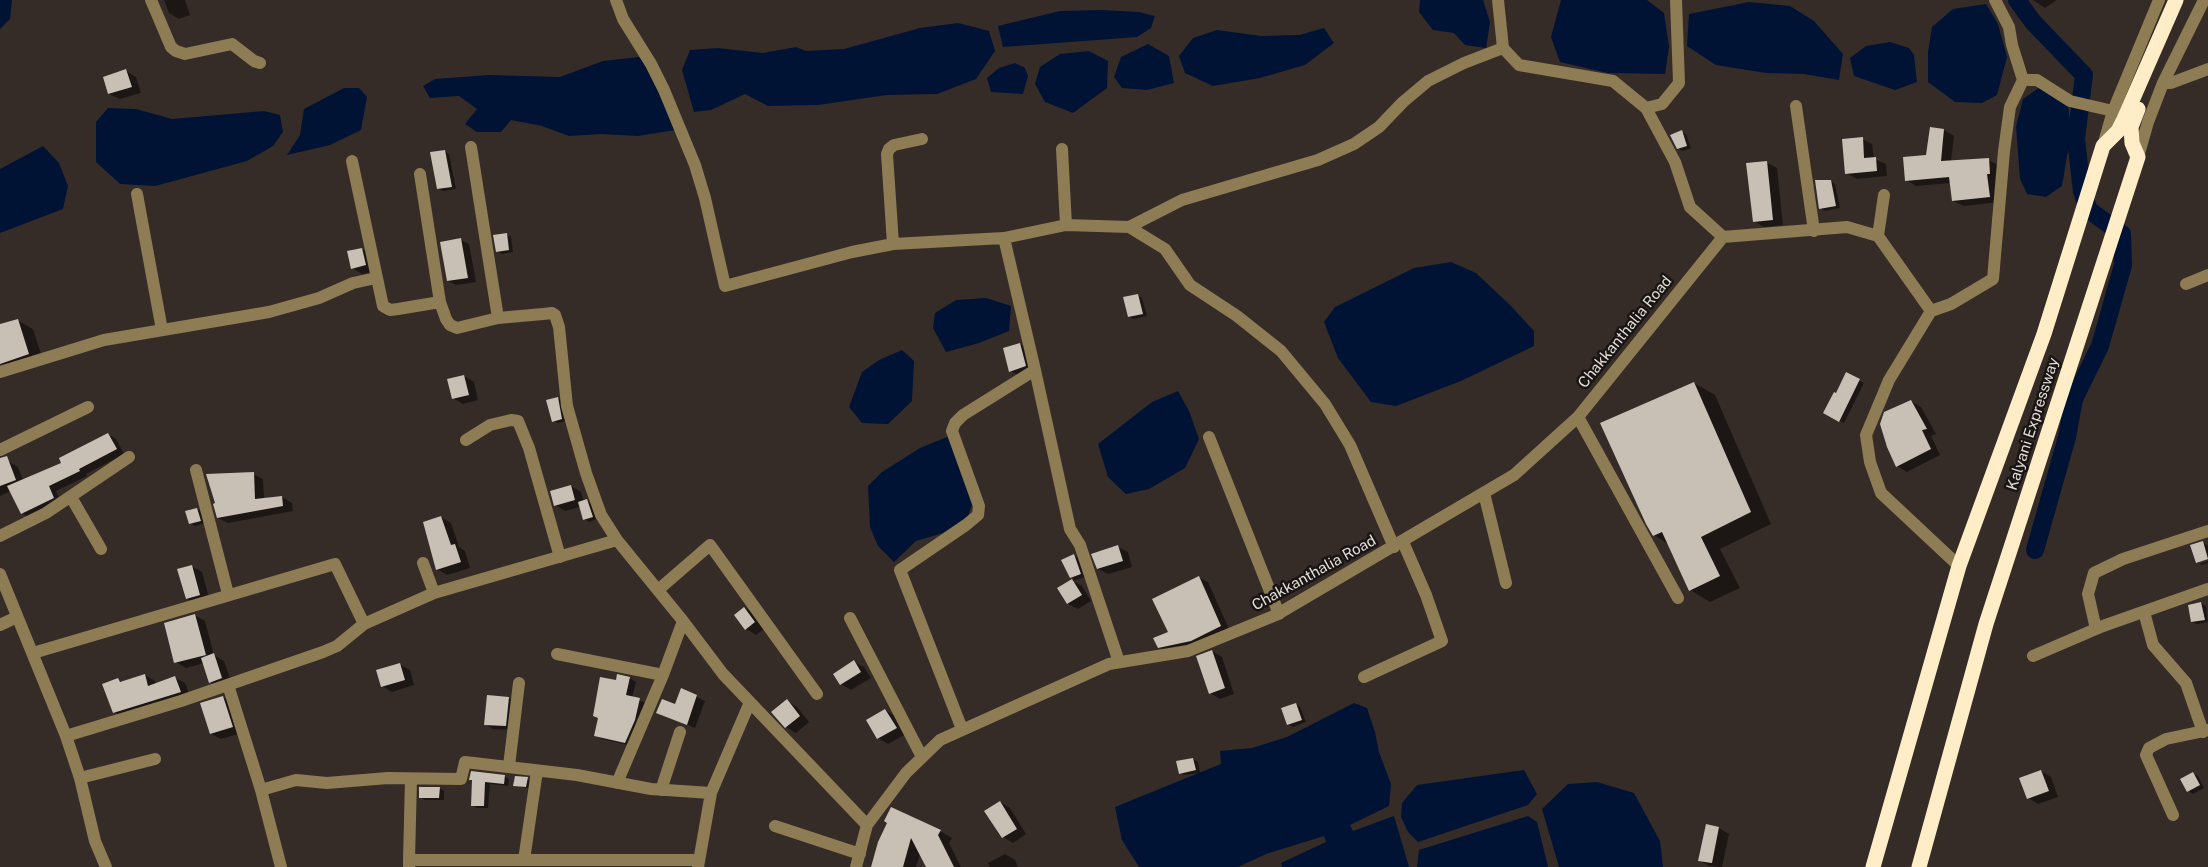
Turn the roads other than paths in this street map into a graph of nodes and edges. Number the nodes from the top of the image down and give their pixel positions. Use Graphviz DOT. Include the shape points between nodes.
graph roads {
  1 [pos="152,0"];
  2 [pos="616,0"];
  3 [pos="1498,0"];
  4 [pos="1676,0"];
  5 [pos="1995,0"];
  6 [pos="2159,0"];
  7 [pos="2176,0"];
  8 [pos="2186,0"];
  9 [pos="2204,0"];
  10 [pos="1503,48"];
  11 [pos="260,63"];
  12 [pos="2208,69"];
  13 [pos="2023,80"];
  14 [pos="2163,83"];
  15 [pos="1796,106"];
  16 [pos="1646,108"];
  17 [pos="2124,116"];
  18 [pos="922,139"];
  19 [pos="470,146"];
  20 [pos="1062,149"];
  21 [pos="2138,156"];
  22 [pos="352,161"];
  23 [pos="420,174"];
  24 [pos="137,194"];
  25 [pos="1884,195"];
  26 [pos="1066,225"];
  27 [pos="1129,227"];
  28 [pos="1814,231"];
  29 [pos="1878,236"];
  30 [pos="1723,237"];
  31 [pos="1004,238"];
  32 [pos="893,244"];
  33 [pos="2208,275"];
  34 [pos="376,278"];
  35 [pos="2186,284"];
  36 [pos="440,302"];
  37 [pos="1931,311"];
  38 [pos="498,318"];
  39 [pos="162,330"];
  40 [pos="1035,370"];
  41 [pos="0,372"];
  42 [pos="88,407"];
  43 [pos="1578,416"];
  44 [pos="1209,437"];
  45 [pos="466,440"];
  46 [pos="0,450"];
  47 [pos="129,457"];
  48 [pos="196,470"];
  49 [pos="1484,493"];
  50 [pos="71,497"];
  51 [pos="2208,531"];
  52 [pos="0,536"];
  53 [pos="617,540"];
  54 [pos="1399,545"];
  55 [pos="101,549"];
  56 [pos="560,557"];
  57 [pos="423,563"];
  58 [pos="1959,566"];
  59 [pos="0,574"];
  60 [pos="1506,583"];
  61 [pos="658,590"];
  62 [pos="2208,590"];
  63 [pos="434,593"];
  64 [pos="228,594"];
  65 [pos="1678,598"];
  66 [pos="2144,612"];
  67 [pos="1279,614"];
  68 [pos="17,617"];
  69 [pos="850,618"];
  70 [pos="683,620"];
  71 [pos="364,624"];
  72 [pos="0,625"];
  73 [pos="2096,629"];
  74 [pos="34,653"];
  75 [pos="557,654"];
  76 [pos="2033,656"];
  77 [pos="1119,662"];
  78 [pos="663,675"];
  79 [pos="1364,677"];
  80 [pos="519,683"];
  81 [pos="228,685"];
  82 [pos="817,694"];
  83 [pos="750,702"];
  84 [pos="962,730"];
  85 [pos="2206,731"];
  86 [pos="680,732"];
  87 [pos="66,736"];
  88 [pos="922,757"];
  89 [pos="155,758"];
  90 [pos="510,766"];
  91 [pos="536,772"];
  92 [pos="80,778"];
  93 [pos="410,778"];
  94 [pos="617,783"];
  95 [pos="261,790"];
  96 [pos="661,790"];
  97 [pos="712,793"];
  98 [pos="2173,815"];
  99 [pos="867,825"];
  100 [pos="775,826"];
  101 [pos="860,854"];
  102 [pos="524,860"];
  103 [pos="409,863"];
  104 [pos="490,863"];
  105 [pos="541,864"];
  106 [pos="698,864"];
  107 [pos="106,867"];
  108 [pos="281,867"];
  109 [pos="856,867"];
  110 [pos="1873,867"];
  111 [pos="1919,867"];
  1 -- 11 [label="street" via="171,47 176,51 185,54 232,44"];
  2 -- 32 [label="street" via="623,19 660,81 695,165 706,198 724,286"];
  3 -- 10 [label="street"];
  4 -- 16 [label="street" via="1679,83 1662,104"];
  5 -- 13 [label="street" via="2008,27"];
  6 -- 17 [label="street"];
  7 -- 17 [label="highway"];
  8 -- 17 [label="highway"];
  9 -- 14 [label="street, Kalyani Expressway"];
  10 -- 16 [label="street" via="1519,65 1613,81"];
  10 -- 27 [label="street" via="1428,81 1379,126 1354,144 1318,160 1182,200"];
  12 -- 14 [label="street"];
  13 -- 17 [label="street" via="2037,80 2070,102"];
  13 -- 37 [label="street" via="2010,107 1993,279 1951,304"];
  14 -- 21 [label="street, Kalyani Expressway"];
  15 -- 28 [label="street"];
  16 -- 30 [label="street" via="1675,162 1690,207"];
  17 -- 21 [label="highway"];
  17 -- 58 [label="highway" via="2118,130 2103,146 2044,334"];
  18 -- 32 [label="street" via="894,145 887,154"];
  19 -- 38 [label="street"];
  20 -- 26 [label="street"];
  21 -- 111 [label="highway, Kalyani Expressway" via="1986,624"];
  22 -- 34 [label="street"];
  23 -- 36 [label="street"];
  24 -- 39 [label="street"];
  25 -- 29 [label="street"];
  26 -- 27 [label="street"];
  26 -- 31 [label="street"];
  27 -- 54 [label="street" via="1165,249 1190,285 1281,351 1324,404 1350,445"];
  28 -- 29 [label="street" via="1847,227"];
  28 -- 30 [label="street"];
  29 -- 37 [label="street"];
  30 -- 43 [label="street, Chakkanthalia Road"];
  31 -- 32 [label="street"];
  31 -- 40 [label="street"];
  33 -- 35 [label="street"];
  34 -- 36 [label="street" via="380,302 386,308"];
  34 -- 39 [label="street" via="269,312"];
  36 -- 38 [label="street" via="446,319 457,328"];
  37 -- 58 [label="street" via="1889,380 1866,435 1880,493"];
  38 -- 53 [label="street" via="555,315 567,406 601,515"];
  39 -- 41 [label="street" via="104,340"];
  40 -- 77 [label="street" via="1070,529 1080,544"];
  40 -- 84 [label="street" via="955,423 952,430 979,506 978,515 900,570"];
  42 -- 46 [label="street"];
  43 -- 49 [label="street, Chakkanthalia Road" via="1514,475"];
  43 -- 65 [label="street"];
  44 -- 67 [label="street"];
  45 -- 56 [label="street" via="490,425 511,420 518,422 532,457"];
  47 -- 50 [label="street"];
  48 -- 64 [label="street"];
  49 -- 54 [label="street, Chakkanthalia Road"];
  49 -- 60 [label="street"];
  50 -- 52 [label="street"];
  50 -- 55 [label="street"];
  51 -- 73 [label="street" via="2094,572 2088,594"];
  53 -- 56 [label="street"];
  53 -- 61 [label="street"];
  54 -- 67 [label="street, Chakkanthalia Road"];
  54 -- 79 [label="street" via="1426,595 1442,641"];
  56 -- 63 [label="street"];
  57 -- 63 [label="street"];
  58 -- 110 [label="highway"];
  59 -- 68 [label="street"];
  61 -- 70 [label="street"];
  61 -- 82 [label="street" via="710,545"];
  62 -- 66 [label="street"];
  63 -- 71 [label="street"];
  64 -- 71 [label="street" via="335,564"];
  64 -- 74 [label="street"];
  66 -- 73 [label="street"];
  66 -- 85 [label="street" via="2153,645 2186,683"];
  67 -- 77 [label="street, Chakkanthalia Road" via="1188,651"];
  68 -- 72 [label="street"];
  68 -- 74 [label="street"];
  69 -- 88 [label="street"];
  70 -- 78 [label="street"];
  70 -- 83 [label="street" via="723,674"];
  71 -- 81 [label="street" via="337,646"];
  73 -- 76 [label="street"];
  74 -- 87 [label="street"];
  75 -- 78 [label="street"];
  77 -- 84 [label="street, Chakkanthalia Road" via="1108,664"];
  78 -- 94 [label="street"];
  80 -- 90 [label="street"];
  81 -- 87 [label="street"];
  81 -- 95 [label="street"];
  83 -- 97 [label="street"];
  83 -- 99 [label="street"];
  84 -- 88 [label="street, Chakkanthalia Road" via="940,740"];
  85 -- 98 [label="street" via="2156,742 2146,755"];
  86 -- 96 [label="street"];
  87 -- 92 [label="street"];
  88 -- 99 [label="street, Chakkanthalia Road"];
  89 -- 92 [label="street"];
  90 -- 91 [label="street"];
  90 -- 93 [label="street" via="465,762 461,779"];
  91 -- 94 [label="street" via="577,775"];
  91 -- 102 [label="street"];
  92 -- 107 [label="street" via="95,841"];
  93 -- 95 [label="street" via="327,783 296,780"];
  93 -- 103 [label="street"];
  94 -- 96 [label="street"];
  95 -- 108 [label="street"];
  96 -- 97 [label="street"];
  97 -- 106 [label="street"];
  99 -- 101 [label="street, Chakkanthalia Road"];
  100 -- 101 [label="street"];
  101 -- 109 [label="street, Chakkanthalia Road"];
  102 -- 104 [label="street"];
  102 -- 105 [label="street"];
  103 -- 104 [label="street"];
  105 -- 106 [label="street"];
}
